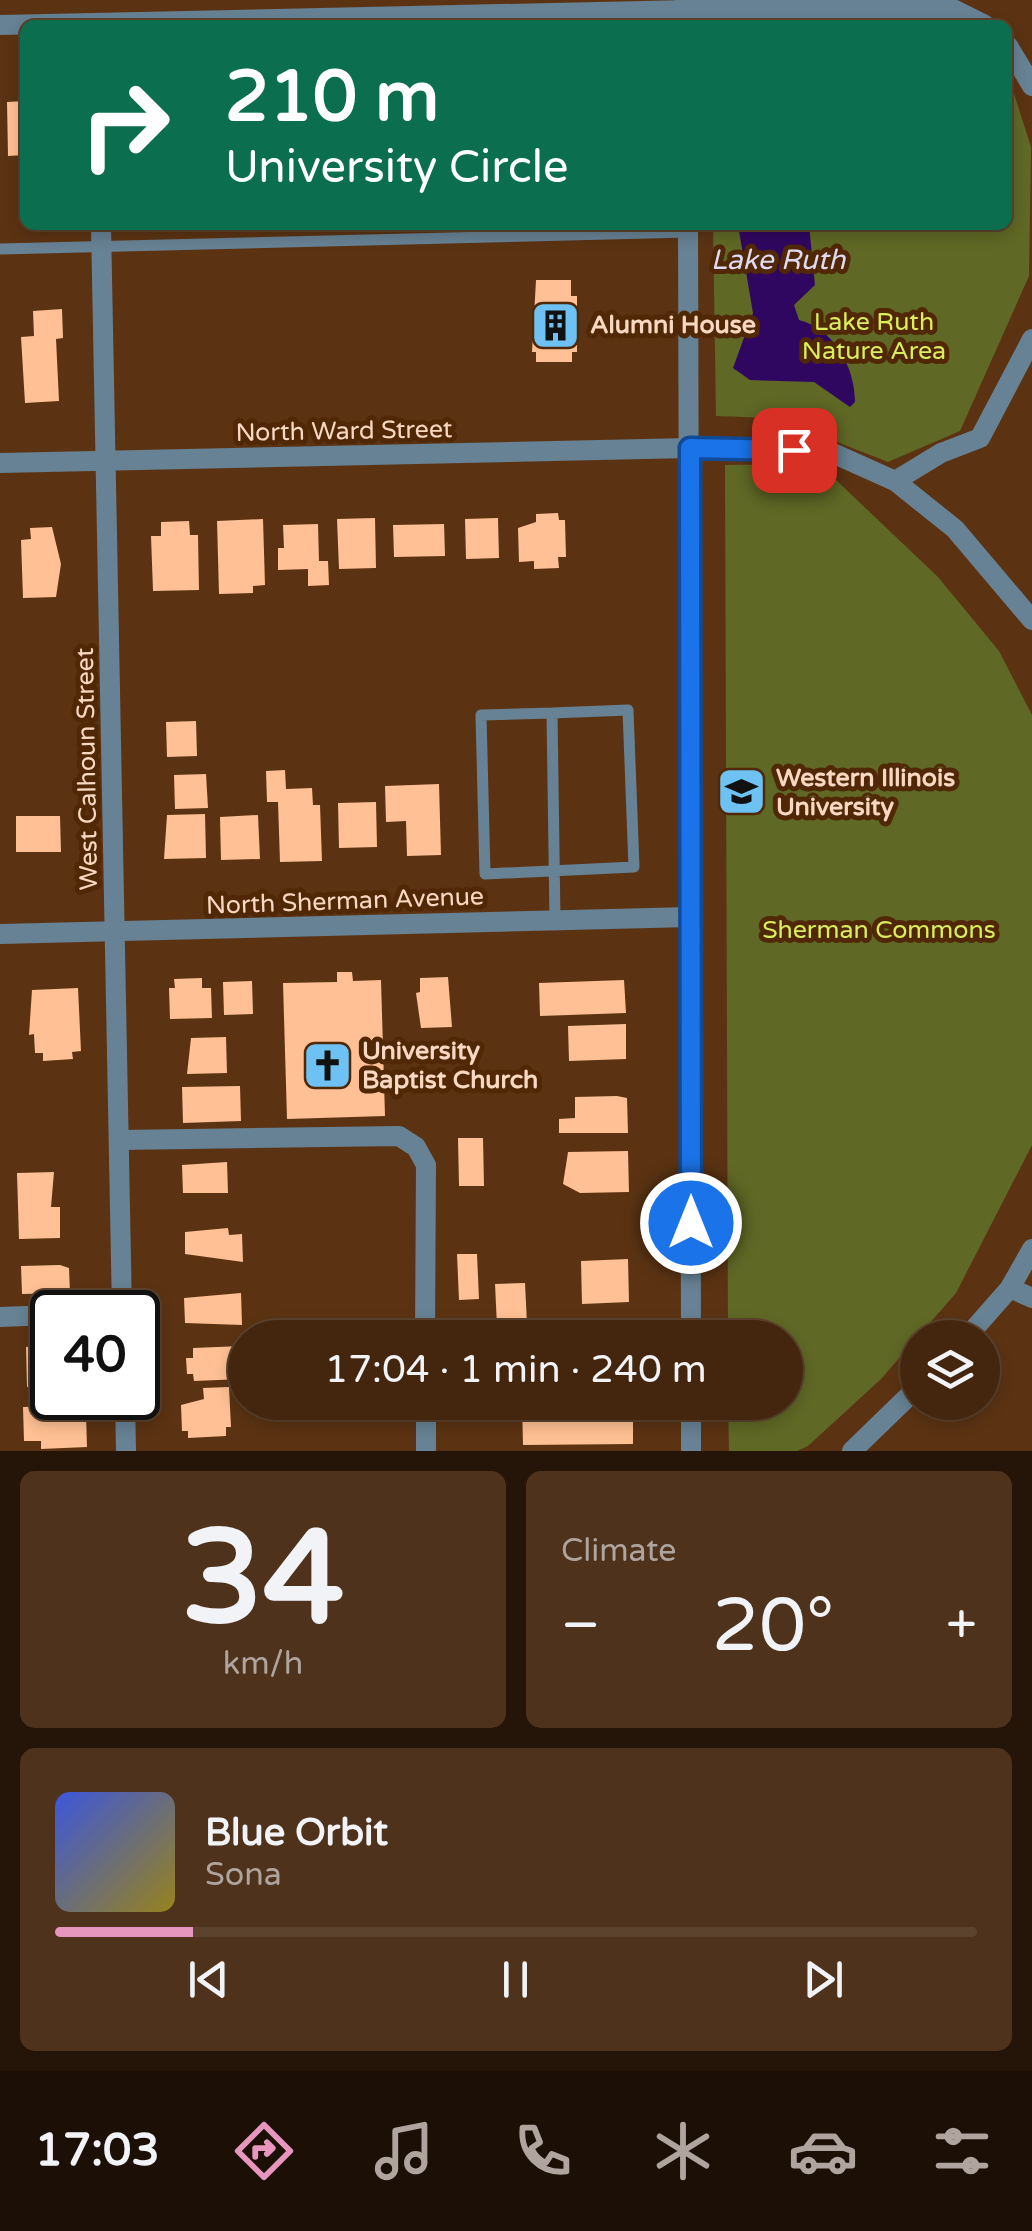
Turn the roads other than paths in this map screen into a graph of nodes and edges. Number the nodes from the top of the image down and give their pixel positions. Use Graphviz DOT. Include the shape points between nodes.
graph roads {
  1 [pos="746,4"];
  2 [pos="685,12"];
  3 [pos="293,20"];
  4 [pos="975,20"];
  5 [pos="1012,53"];
  6 [pos="1032,86"];
  7 [pos="101,230"];
  8 [pos="655,230"];
  9 [pos="688,230"];
  10 [pos="101,247"];
  11 [pos="0,249"];
  12 [pos="1032,339"];
  13 [pos="690,448"];
  14 [pos="105,460"];
  15 [pos="0,463"];
  16 [pos="895,481"];
  17 [pos="1032,620"];
  18 [pos="552,713"];
  19 [pos="555,871"];
  20 [pos="691,917"];
  21 [pos="556,920"];
  22 [pos="116,932"];
  23 [pos="0,934"];
  24 [pos="120,1140"];
  25 [pos="1032,1249"];
  26 [pos="1010,1288"];
  27 [pos="122,1290"];
  28 [pos="1032,1298"];
  29 [pos="30,1316"];
  30 [pos="0,1317"];
  31 [pos="426,1320"];
  32 [pos="691,1320"];
  33 [pos="982,1320"];
  34 [pos="900,1406"];
  35 [pos="125,1420"];
  36 [pos="426,1420"];
  37 [pos="691,1420"];
  38 [pos="860,1449"];
  39 [pos="126,1451"];
  40 [pos="426,1451"];
  41 [pos="691,1451"];
  1 -- 2 [label="street"];
  1 -- 4 [label="street" via="951,8"];
  2 -- 3 [label="street"];
  5 -- 6 [label="street"];
  7 -- 10 [label="street, West Calhoun Street"];
  8 -- 10 [label="lane"];
  9 -- 13 [label="street"];
  10 -- 11 [label="lane"];
  10 -- 14 [label="street, West Calhoun Street"];
  12 -- 16 [label="street" via="980,438"];
  13 -- 14 [label="street, North Ward Street"];
  13 -- 16 [label="street, North Ward Street" via="828,450"];
  13 -- 20 [label="street"];
  14 -- 15 [label="street, North Ward Street"];
  14 -- 22 [label="street, West Calhoun Street"];
  16 -- 17 [label="street, North Ward Street" via="956,529"];
  18 -- 19 [label="lane"];
  18 -- 19 [label="lane" via="481,715 485,874"];
  18 -- 19 [label="lane" via="628,710 634,868"];
  19 -- 21 [label="lane"];
  20 -- 21 [label="street, North Sherman Avenue"];
  20 -- 32 [label="street"];
  21 -- 22 [label="street, North Sherman Avenue"];
  22 -- 23 [label="street, North Sherman Avenue"];
  22 -- 24 [label="street, West Calhoun Street"];
  24 -- 27 [label="street, West Calhoun Street"];
  24 -- 31 [label="street" via="408,1140 426,1165"];
  25 -- 26 [label="street"];
  26 -- 28 [label="street"];
  26 -- 33 [label="street"];
  29 -- 30 [label="street"];
  34 -- 38 [label="street"];
  35 -- 39 [label="street"];
  36 -- 40 [label="street"];
  37 -- 41 [label="street"];
}
